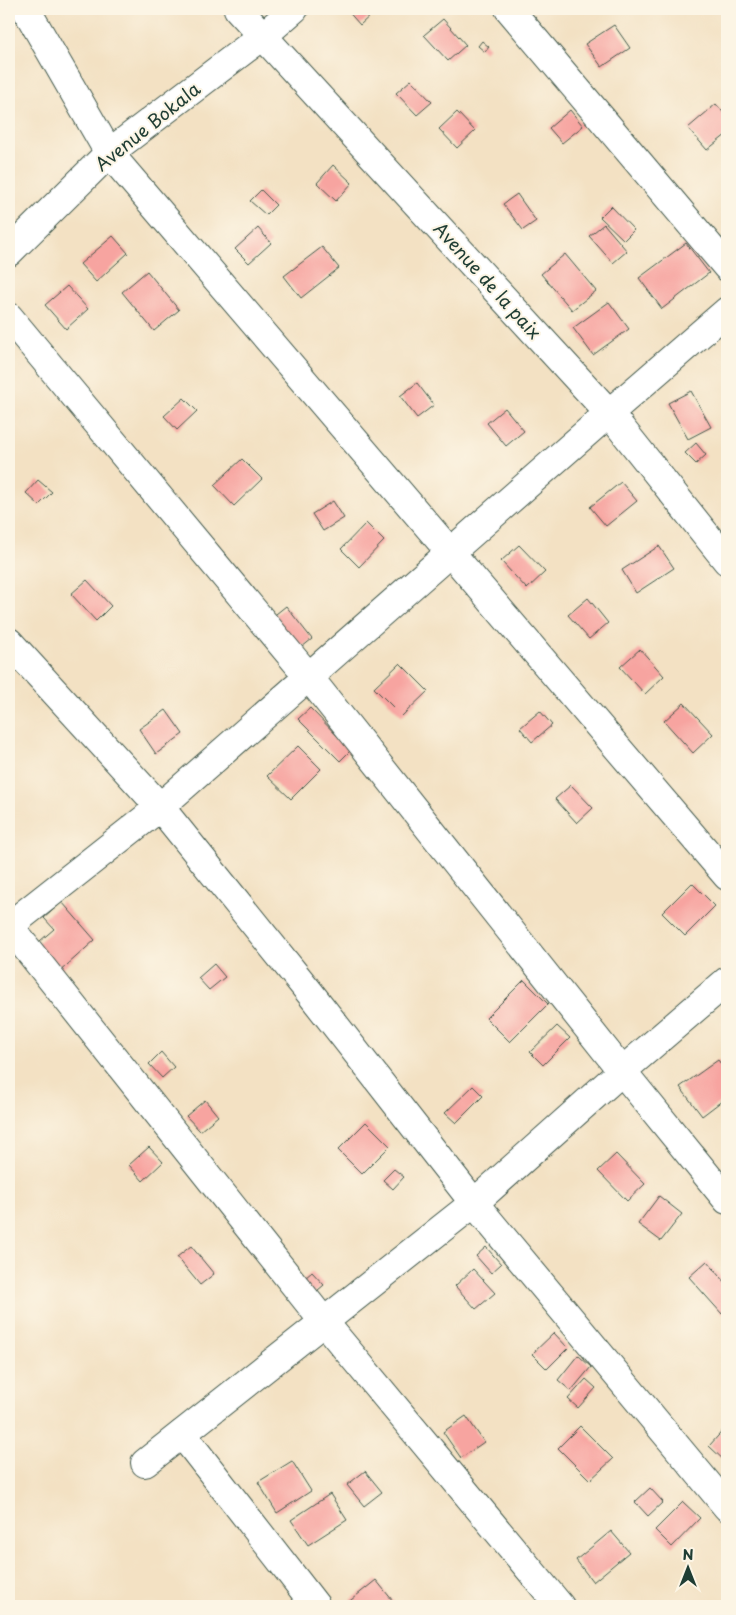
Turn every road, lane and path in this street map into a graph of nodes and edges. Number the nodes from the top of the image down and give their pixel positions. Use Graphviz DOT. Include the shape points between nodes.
graph roads {
  1 [pos="26,9"];
  2 [pos="238,9"];
  3 [pos="294,9"];
  4 [pos="508,9"];
  5 [pos="264,35"];
  6 [pos="109,152"];
  7 [pos="9,252"];
  8 [pos="727,267"];
  9 [pos="727,311"];
  10 [pos="9,317"];
  11 [pos="609,413"];
  12 [pos="450,552"];
  13 [pos="727,561"];
  14 [pos="9,642"];
  15 [pos="308,676"];
  16 [pos="160,807"];
  17 [pos="727,876"];
  18 [pos="9,926"];
  19 [pos="727,981"];
  20 [pos="622,1071"];
  21 [pos="727,1200"];
  22 [pos="474,1204"];
  23 [pos="324,1322"];
  24 [pos="182,1434"];
  25 [pos="145,1463"];
  26 [pos="727,1507"];
  27 [pos="316,1606"];
  28 [pos="560,1606"];
  1 -- 6 [label="street"];
  2 -- 5 [label="street, Avenue de la paix"];
  3 -- 5 [label="street, Avenue Bokala"];
  4 -- 8 [label="street"];
  5 -- 6 [label="street, Avenue Bokala"];
  5 -- 11 [label="street, Avenue de la paix"];
  6 -- 7 [label="street, Avenue Bokala"];
  6 -- 12 [label="street"];
  9 -- 11 [label="street"];
  10 -- 15 [label="street"];
  11 -- 12 [label="street"];
  11 -- 13 [label="street, Avenue de la paix"];
  12 -- 15 [label="street"];
  12 -- 17 [label="street"];
  14 -- 16 [label="street"];
  15 -- 16 [label="street"];
  15 -- 20 [label="street"];
  16 -- 18 [label="street"];
  16 -- 22 [label="street"];
  18 -- 23 [label="street"];
  19 -- 20 [label="street"];
  20 -- 21 [label="street"];
  20 -- 22 [label="street"];
  22 -- 23 [label="street"];
  22 -- 26 [label="street"];
  23 -- 24 [label="street"];
  23 -- 28 [label="street"];
  24 -- 25 [label="street"];
  24 -- 27 [label="street"];
}
